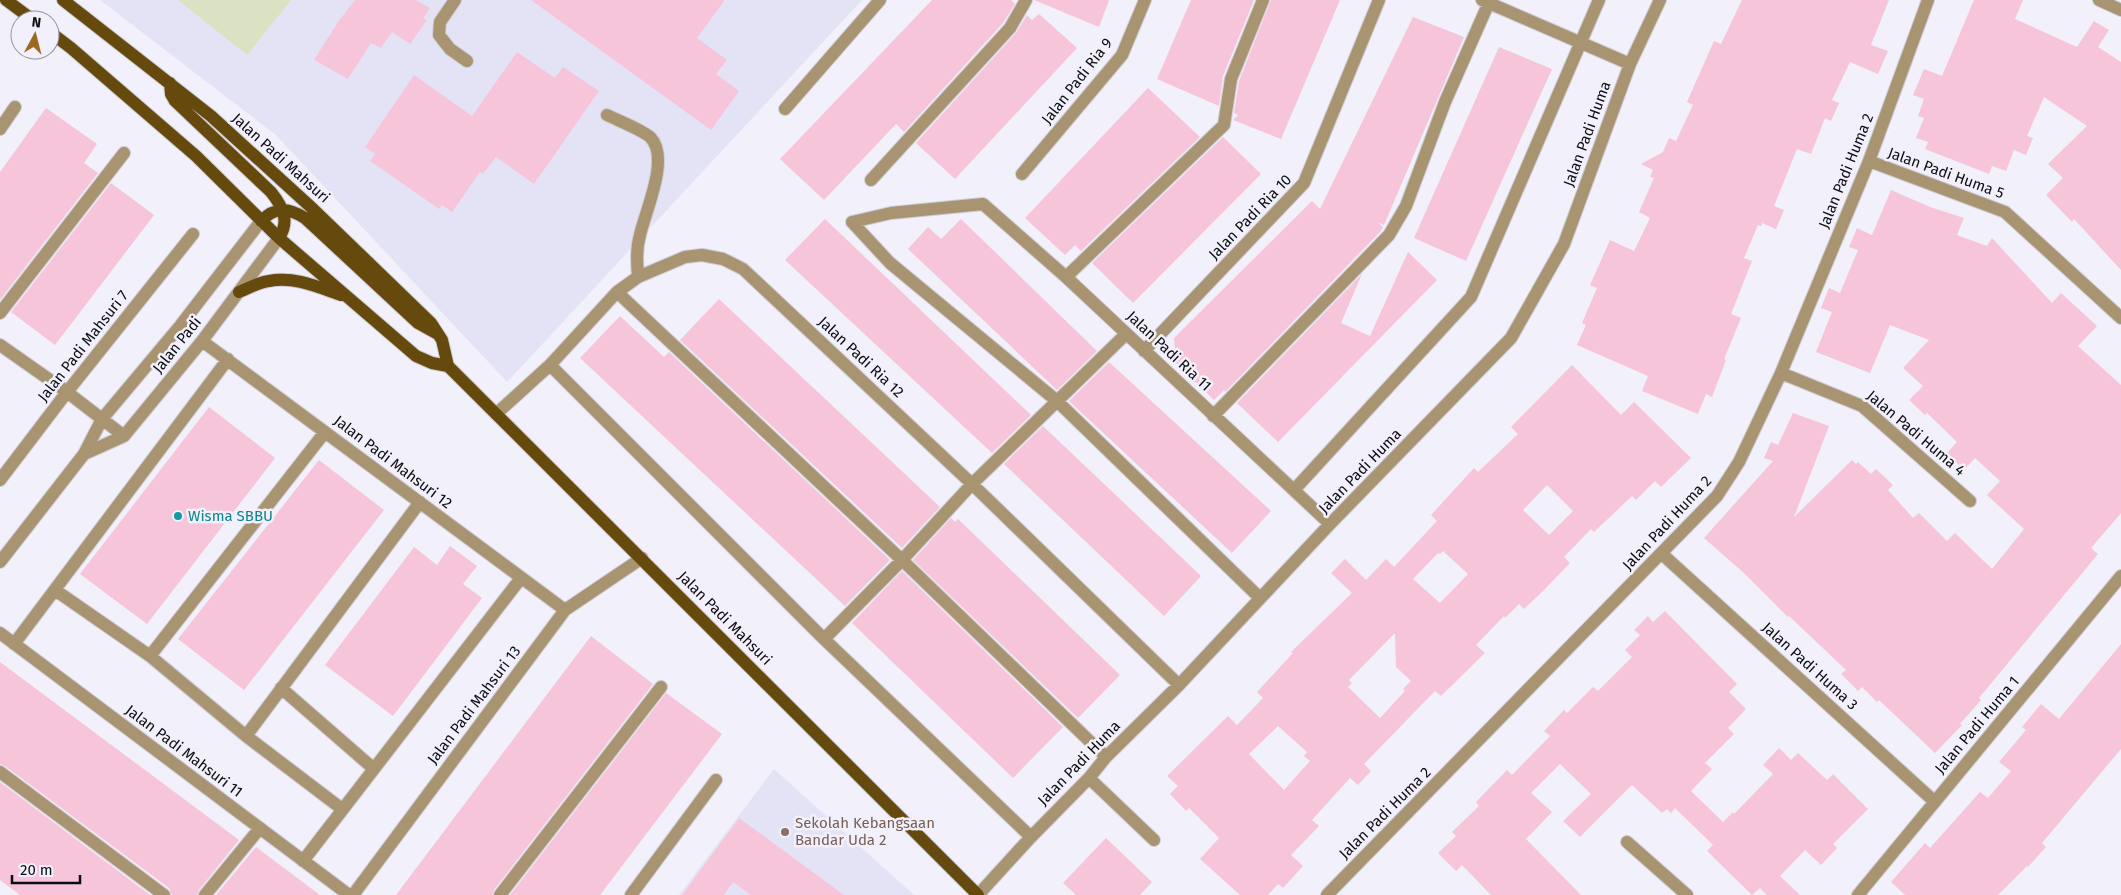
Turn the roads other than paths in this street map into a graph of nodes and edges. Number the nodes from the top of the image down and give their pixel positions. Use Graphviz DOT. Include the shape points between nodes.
graph roads {
  1 [pos="6,0"];
  2 [pos="63,0"];
  3 [pos="455,0"];
  4 [pos="880,0"];
  5 [pos="1026,0"];
  6 [pos="1145,0"];
  7 [pos="1263,0"];
  8 [pos="1379,0"];
  9 [pos="1599,0"];
  10 [pos="1660,0"];
  11 [pos="1928,0"];
  12 [pos="2099,0"];
  13 [pos="1487,1"];
  14 [pos="20,10"];
  15 [pos="2121,10"];
  16 [pos="60,40"];
  17 [pos="1580,43"];
  18 [pos="467,61"];
  19 [pos="1630,64"];
  20 [pos="170,83"];
  21 [pos="15,108"];
  22 [pos="785,109"];
  23 [pos="607,115"];
  24 [pos="0,129"];
  25 [pos="124,153"];
  26 [pos="1869,161"];
  27 [pos="1022,174"];
  28 [pos="871,180"];
  29 [pos="283,210"];
  30 [pos="261,221"];
  31 [pos="193,234"];
  32 [pos="279,238"];
  33 [pos="638,277"];
  34 [pos="1066,277"];
  35 [pos="239,292"];
  36 [pos="617,292"];
  37 [pos="348,298"];
  38 [pos="0,313"];
  39 [pos="2121,318"];
  40 [pos="436,332"];
  41 [pos="1126,334"];
  42 [pos="202,341"];
  43 [pos="0,345"];
  44 [pos="1144,350"];
  45 [pos="228,359"];
  46 [pos="550,365"];
  47 [pos="448,366"];
  48 [pos="1781,373"];
  49 [pos="67,392"];
  50 [pos="1057,401"];
  51 [pos="496,414"];
  52 [pos="1213,416"];
  53 [pos="102,419"];
  54 [pos="325,432"];
  55 [pos="124,436"];
  56 [pos="84,454"];
  57 [pos="0,480"];
  58 [pos="972,484"];
  59 [pos="1294,490"];
  60 [pos="420,502"];
  61 [pos="1970,502"];
  62 [pos="1330,524"];
  63 [pos="1662,554"];
  64 [pos="642,558"];
  65 [pos="902,560"];
  66 [pos="0,562"];
  67 [pos="2121,576"];
  68 [pos="521,578"];
  69 [pos="55,590"];
  70 [pos="1260,598"];
  71 [pos="565,610"];
  72 [pos="0,633"];
  73 [pos="824,639"];
  74 [pos="14,644"];
  75 [pos="150,656"];
  76 [pos="1179,685"];
  77 [pos="661,687"];
  78 [pos="281,688"];
  79 [pos="246,736"];
  80 [pos="1106,757"];
  81 [pos="374,769"];
  82 [pos="0,772"];
  83 [pos="1089,778"];
  84 [pos="716,780"];
  85 [pos="1935,802"];
  86 [pos="342,810"];
  87 [pos="260,828"];
  88 [pos="1030,837"];
  89 [pos="1154,840"];
  90 [pos="1627,842"];
  91 [pos="303,860"];
  92 [pos="164,895"];
  93 [pos="205,895"];
  94 [pos="349,895"];
  95 [pos="353,895"];
  96 [pos="500,895"];
  97 [pos="631,895"];
  98 [pos="978,895"];
  99 [pos="1327,895"];
  100 [pos="1687,895"];
  101 [pos="1858,895"];
  1 -- 14 [label="main road"];
  2 -- 20 [label="main road, Jalan Padi Mahsuri"];
  3 -- 18 [label="street" via="440,22 439,35 450,49"];
  4 -- 22 [label="street"];
  5 -- 28 [label="street" via="1010,28"];
  6 -- 27 [label="street, Jalan Padi Ria 9" via="1122,55"];
  7 -- 34 [label="street" via="1231,79 1224,125"];
  8 -- 44 [label="street, Jalan Padi Ria 10" via="1304,183"];
  9 -- 17 [label="street"];
  10 -- 19 [label="street, Jalan Padi Huma"];
  11 -- 26 [label="street, Jalan Padi Huma 2"];
  12 -- 15 [label="street"];
  13 -- 17 [label="street"];
  13 -- 52 [label="street" via="1406,206 1389,235"];
  16 -- 30 [label="main road, Jalan Padi Mahsuri" via="196,156"];
  17 -- 19 [label="street"];
  17 -- 59 [label="street" via="1471,297"];
  19 -- 62 [label="street, Jalan Padi Huma" via="1564,244 1511,338"];
  20 -- 29 [label="main road" via="175,101 272,192"];
  20 -- 40 [label="main road, Jalan Padi Mahsuri" via="313,209 425,316"];
  21 -- 24 [label="street"];
  23 -- 33 [label="street" via="651,138 657,151 658,177 639,236"];
  25 -- 38 [label="street"];
  26 -- 39 [label="street, Jalan Padi Huma 5" via="2005,212"];
  26 -- 48 [label="street, Jalan Padi Huma 2"];
  29 -- 30 [label="main road" via="269,213"];
  29 -- 32 [label="main road" via="286,221"];
  29 -- 40 [label="main road" via="305,218 418,323"];
  30 -- 32 [label="main road, Jalan Padi Mahsuri"];
  30 -- 53 [label="street, Jalan Padi" via="180,326"];
  31 -- 49 [label="street, Jalan Padi Mahsuri 7"];
  32 -- 35 [label="street, Jalan Padi"];
  32 -- 37 [label="main road, Jalan Padi Mahsuri"];
  33 -- 36 [label="street, Jalan Padi Ria 12"];
  33 -- 58 [label="street, Jalan Padi Ria 12" via="684,257 702,255 722,259 743,269"];
  34 -- 41 [label="street, Jalan Padi Ria 11"];
  34 -- 50 [label="street, Jalan Padi Ria 11" via="983,204 891,213 852,222 890,263"];
  35 -- 37 [label="main road" via="267,281 283,279 300,281"];
  35 -- 42 [label="street, Jalan Padi"];
  36 -- 46 [label="street, Jalan Padi Ria 12"];
  36 -- 65 [label="street"];
  37 -- 47 [label="main road, Jalan Padi Mahsuri" via="416,356"];
  40 -- 47 [label="main road, Jalan Padi Mahsuri" via="446,349"];
  41 -- 44 [label="street, Jalan Padi Ria 11"];
  41 -- 50 [label="street"];
  42 -- 45 [label="street, Jalan Padi Mahsuri 12"];
  42 -- 55 [label="street, Jalan Padi"];
  43 -- 49 [label="street"];
  44 -- 52 [label="street, Jalan Padi Ria 11"];
  45 -- 54 [label="street, Jalan Padi Mahsuri 12"];
  45 -- 69 [label="street"];
  46 -- 51 [label="street, Jalan Padi Ria 12"];
  46 -- 73 [label="street"];
  47 -- 51 [label="main road, Jalan Padi Mahsuri"];
  48 -- 61 [label="street, Jalan Padi Huma 4" via="1862,406"];
  48 -- 63 [label="street, Jalan Padi Huma 2" via="1739,462 1722,489"];
  49 -- 53 [label="street"];
  49 -- 57 [label="street, Jalan Padi Mahsuri 7"];
  50 -- 58 [label="street"];
  50 -- 70 [label="street"];
  51 -- 64 [label="main road, Jalan Padi Mahsuri"];
  52 -- 59 [label="street, Jalan Padi Ria 11"];
  53 -- 55 [label="street"];
  53 -- 56 [label="street, Jalan Padi"];
  54 -- 60 [label="street, Jalan Padi Mahsuri 12"];
  54 -- 75 [label="street"];
  55 -- 56 [label="street, Jalan Padi"];
  56 -- 66 [label="street, Jalan Padi"];
  58 -- 65 [label="street"];
  58 -- 76 [label="street, Jalan Padi Ria 12"];
  59 -- 62 [label="street, Jalan Padi Ria 11"];
  60 -- 68 [label="street, Jalan Padi Mahsuri 12"];
  60 -- 78 [label="street"];
  62 -- 70 [label="street, Jalan Padi Huma"];
  63 -- 85 [label="street, Jalan Padi Huma 3"];
  63 -- 99 [label="street, Jalan Padi Huma 2"];
  64 -- 71 [label="street, Jalan Padi Mahsuri 13"];
  64 -- 98 [label="main road, Jalan Padi Mahsuri"];
  65 -- 73 [label="street"];
  65 -- 80 [label="street"];
  67 -- 85 [label="street, Jalan Padi Huma 1"];
  68 -- 71 [label="street, Jalan Padi Mahsuri 12"];
  68 -- 81 [label="street"];
  69 -- 74 [label="street"];
  69 -- 75 [label="street"];
  70 -- 76 [label="street, Jalan Padi Huma"];
  71 -- 95 [label="street, Jalan Padi Mahsuri 13"];
  72 -- 74 [label="street, Jalan Padi Mahsuri 11"];
  73 -- 88 [label="street"];
  74 -- 87 [label="street, Jalan Padi Mahsuri 11"];
  75 -- 79 [label="street"];
  76 -- 80 [label="street, Jalan Padi Huma"];
  77 -- 96 [label="street"];
  78 -- 79 [label="street"];
  78 -- 81 [label="street"];
  79 -- 86 [label="street"];
  80 -- 83 [label="street, Jalan Padi Huma"];
  81 -- 86 [label="street"];
  82 -- 92 [label="street"];
  83 -- 88 [label="street, Jalan Padi Huma"];
  83 -- 89 [label="street"];
  84 -- 97 [label="street"];
  85 -- 101 [label="street, Jalan Padi Huma 1"];
  86 -- 91 [label="street"];
  87 -- 91 [label="street, Jalan Padi Mahsuri 11"];
  87 -- 93 [label="street"];
  88 -- 98 [label="street, Jalan Padi Huma"];
  90 -- 100 [label="street"];
  91 -- 94 [label="street, Jalan Padi Mahsuri 11"];
}
